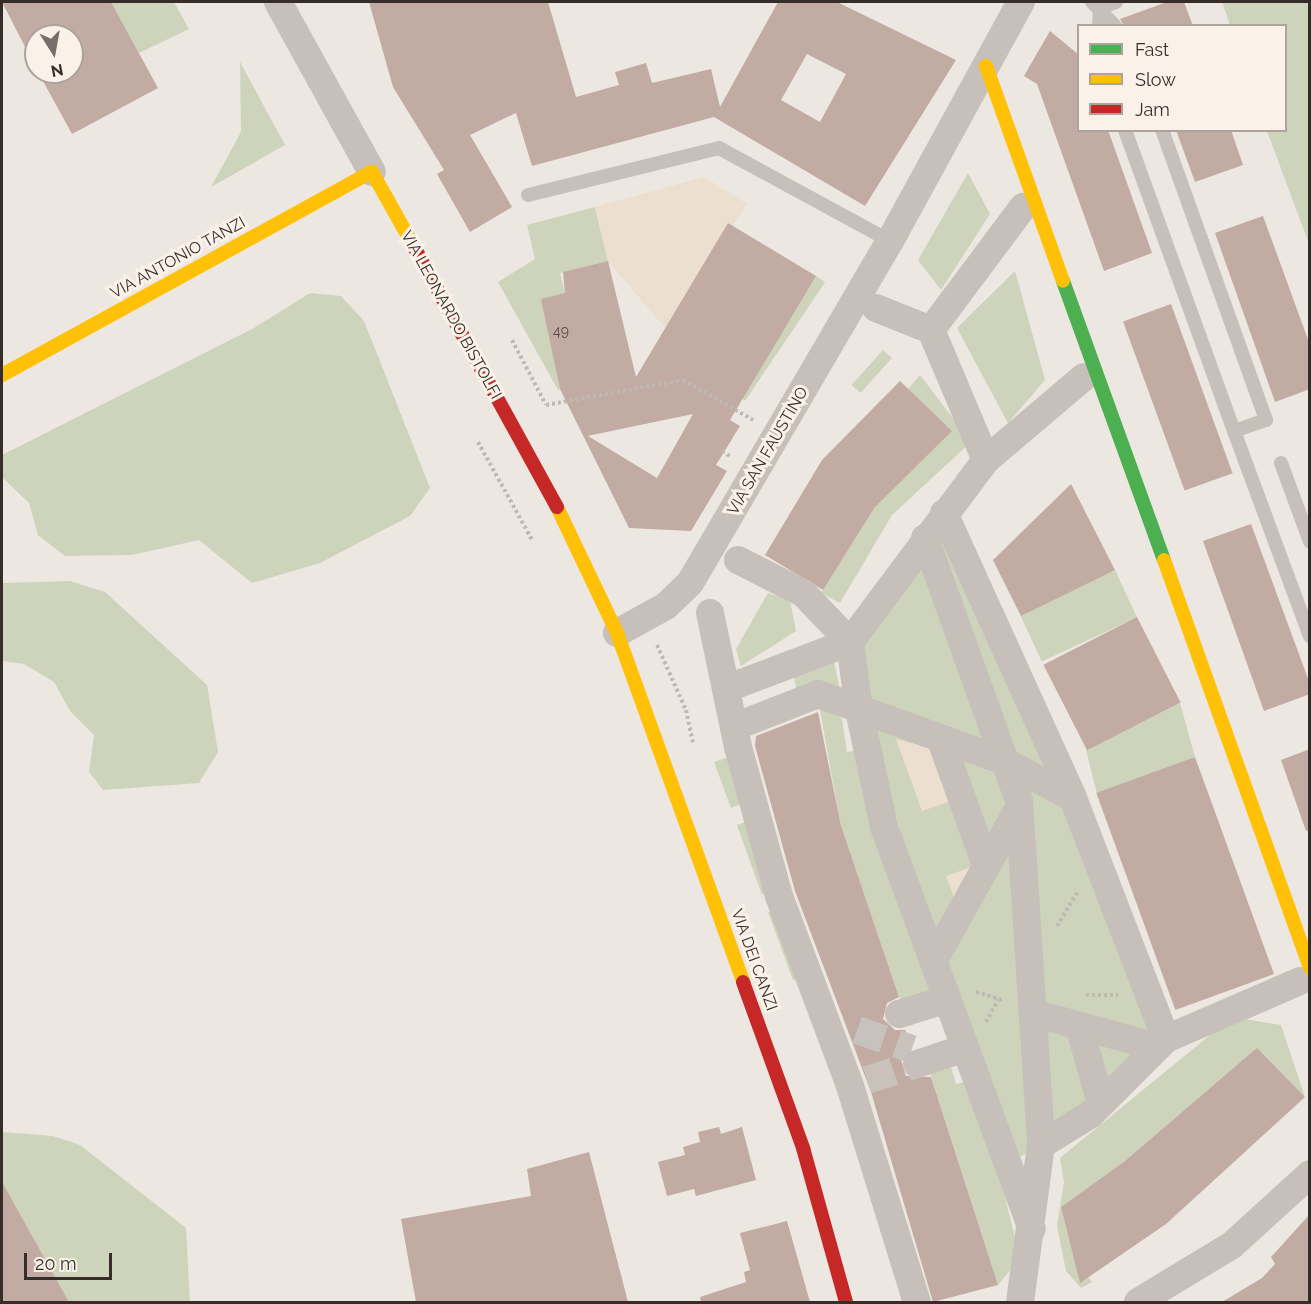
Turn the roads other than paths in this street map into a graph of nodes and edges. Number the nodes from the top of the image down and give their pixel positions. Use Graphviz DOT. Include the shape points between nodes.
graph roads {
  1 [pos="278,2"];
  2 [pos="1021,2"];
  3 [pos="1116,2"];
  4 [pos="1097,3"];
  5 [pos="1099,24"];
  6 [pos="1113,24"];
  7 [pos="986,66"];
  8 [pos="1126,132"];
  9 [pos="1163,132"];
  10 [pos="372,172"];
  11 [pos="528,195"];
  12 [pos="1023,207"];
  13 [pos="890,241"];
  14 [pos="876,308"];
  15 [pos="931,330"];
  16 [pos="2,375"];
  17 [pos="1084,377"];
  18 [pos="1234,431"];
  19 [pos="986,460"];
  20 [pos="1281,463"];
  21 [pos="944,513"];
  22 [pos="925,538"];
  23 [pos="1310,542"];
  24 [pos="738,560"];
  25 [pos="710,613"];
  26 [pos="617,633"];
  27 [pos="1310,636"];
  28 [pos="850,642"];
  29 [pos="728,688"];
  30 [pos="859,710"];
  31 [pos="734,727"];
  32 [pos="942,743"];
  33 [pos="1004,761"];
  34 [pos="1073,798"];
  35 [pos="1019,808"];
  36 [pos="986,865"];
  37 [pos="1305,974"];
  38 [pos="941,980"];
  39 [pos="1033,1012"];
  40 [pos="899,1014"];
  41 [pos="1079,1026"];
  42 [pos="1161,1043"];
  43 [pos="965,1048"];
  44 [pos="922,1057"];
  45 [pos="1101,1103"];
  46 [pos="1041,1145"];
  47 [pos="1310,1174"];
  48 [pos="1032,1229"];
  49 [pos="846,1302"];
  50 [pos="917,1302"];
  51 [pos="1020,1302"];
  52 [pos="1138,1302"];
  1 -- 10 [label="street, VIA LEONARDO BISTOLFI"];
  2 -- 7 [label="street, VIA SAN FAUSTINO"];
  3 -- 4 [label="lane"];
  4 -- 5 [label="lane"];
  4 -- 6 [label="lane"];
  7 -- 13 [label="street, VIA SAN FAUSTINO"];
  7 -- 37 [label="street"];
  8 -- 18 [label="lane"];
  9 -- 18 [label="lane" via="1266,420"];
  10 -- 16 [label="street, VIA ANTONIO TANZI"];
  10 -- 26 [label="street, VIA LEONARDO BISTOLFI" via="578,544"];
  11 -- 13 [label="lane" via="719,148"];
  12 -- 15 [label="street"];
  13 -- 26 [label="street, VIA SAN FAUSTINO" via="690,583 666,606"];
  14 -- 15 [label="street"];
  15 -- 19 [label="street"];
  17 -- 19 [label="street"];
  18 -- 27 [label="lane"];
  19 -- 21 [label="street"];
  20 -- 23 [label="lane"];
  21 -- 22 [label="street"];
  21 -- 34 [label="street"];
  22 -- 28 [label="street"];
  22 -- 33 [label="street"];
  24 -- 28 [label="street" via="802,592"];
  25 -- 29 [label="street"];
  26 -- 49 [label="street, VIA DEI CANZI" via="803,1148"];
  28 -- 29 [label="street"];
  28 -- 30 [label="street"];
  29 -- 31 [label="street"];
  30 -- 31 [label="street" via="818,694"];
  30 -- 32 [label="street"];
  30 -- 38 [label="street" via="884,827"];
  31 -- 50 [label="street" via="779,896 841,1035 858,1083"];
  32 -- 33 [label="street"];
  32 -- 36 [label="street"];
  33 -- 34 [label="street"];
  33 -- 35 [label="street"];
  34 -- 42 [label="street" via="1148,995"];
  35 -- 36 [label="street"];
  35 -- 39 [label="street"];
  36 -- 38 [label="street"];
  37 -- 42 [label="street"];
  38 -- 40 [label="street"];
  38 -- 43 [label="street"];
  39 -- 41 [label="street"];
  39 -- 46 [label="street"];
  41 -- 42 [label="street"];
  41 -- 45 [label="street"];
  42 -- 45 [label="street"];
  43 -- 44 [label="street"];
  43 -- 48 [label="street"];
  45 -- 46 [label="street"];
  46 -- 48 [label="street"];
  47 -- 52 [label="street" via="1232,1245"];
  48 -- 51 [label="street"];
}
